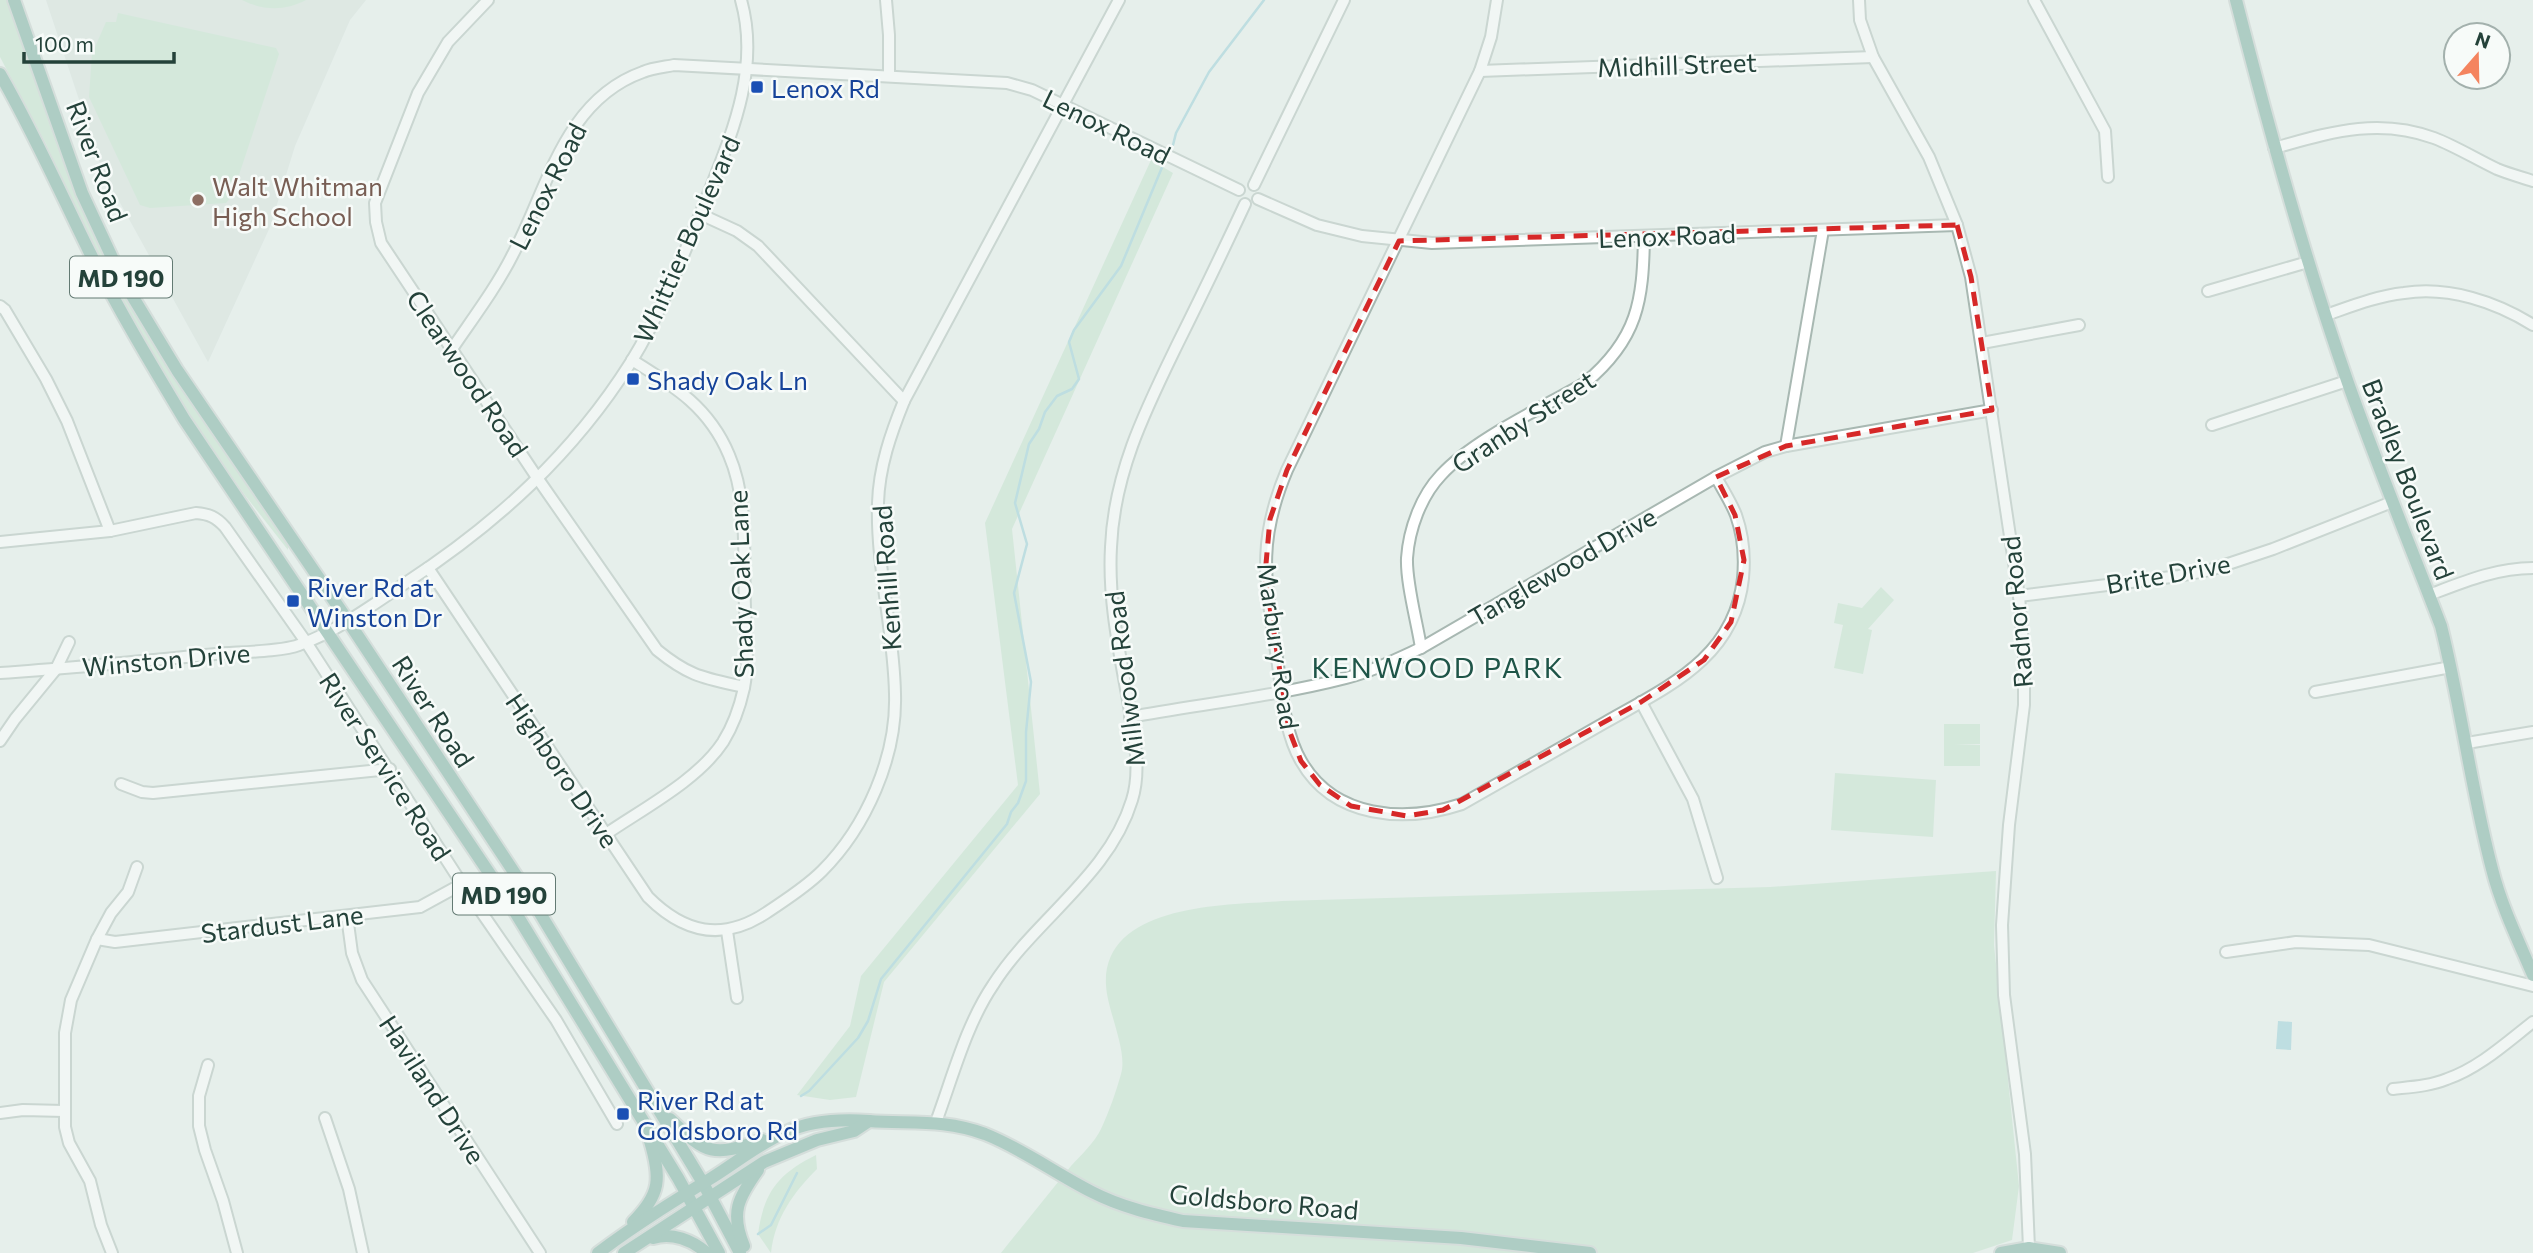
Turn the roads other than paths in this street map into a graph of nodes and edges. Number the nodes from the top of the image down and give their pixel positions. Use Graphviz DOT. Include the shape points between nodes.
graph roads {
  1 [pos="14,0"];
  2 [pos="488,0"];
  3 [pos="741,0"];
  4 [pos="886,0"];
  5 [pos="1119,0"];
  6 [pos="1344,0"];
  7 [pos="1497,0"];
  8 [pos="1859,0"];
  9 [pos="2034,0"];
  10 [pos="2236,0"];
  11 [pos="1873,57"];
  12 [pos="746,67"];
  13 [pos="1480,71"];
  14 [pos="0,74"];
  15 [pos="889,75"];
  16 [pos="1063,104"];
  17 [pos="2274,148"];
  18 [pos="2108,177"];
  19 [pos="2533,181"];
  20 [pos="1254,185"];
  21 [pos="1239,190"];
  22 [pos="1258,199"];
  23 [pos="1245,204"];
  24 [pos="700,214"];
  25 [pos="1956,225"];
  26 [pos="1823,230"];
  27 [pos="1644,236"];
  28 [pos="1399,242"];
  29 [pos="2308,262"];
  30 [pos="2208,291"];
  31 [pos="0,306"];
  32 [pos="2326,315"];
  33 [pos="2080,325"];
  34 [pos="2533,326"];
  35 [pos="1982,343"];
  36 [pos="452,349"];
  37 [pos="632,360"];
  38 [pos="2347,382"];
  39 [pos="904,401"];
  40 [pos="1992,410"];
  41 [pos="2212,425"];
  42 [pos="1786,446"];
  43 [pos="1716,477"];
  44 [pos="538,479"];
  45 [pos="2392,502"];
  46 [pos="110,531"];
  47 [pos="0,542"];
  48 [pos="428,568"];
  49 [pos="2533,568"];
  50 [pos="2429,595"];
  51 [pos="2019,596"];
  52 [pos="348,621"];
  53 [pos="328,632"];
  54 [pos="69,642"];
  55 [pos="306,642"];
  56 [pos="1421,648"];
  57 [pos="2451,667"];
  58 [pos="56,669"];
  59 [pos="0,673"];
  60 [pos="744,687"];
  61 [pos="1282,691"];
  62 [pos="2315,692"];
  63 [pos="1641,702"];
  64 [pos="1130,717"];
  65 [pos="2533,732"];
  66 [pos="0,741"];
  67 [pos="2467,743"];
  68 [pos="390,769"];
  69 [pos="121,784"];
  70 [pos="606,834"];
  71 [pos="137,867"];
  72 [pos="1717,878"];
  73 [pos="463,884"];
  74 [pos="347,916"];
  75 [pos="727,930"];
  76 [pos="97,939"];
  77 [pos="2226,952"];
  78 [pos="2533,975"];
  79 [pos="2533,986"];
  80 [pos="737,998"];
  81 [pos="2533,1023"];
  82 [pos="208,1065"];
  83 [pos="639,1076"];
  84 [pos="2393,1089"];
  85 [pos="64,1111"];
  86 [pos="0,1113"];
  87 [pos="325,1118"];
  88 [pos="869,1121"];
  89 [pos="936,1122"];
  90 [pos="617,1124"];
  91 [pos="645,1124"];
  92 [pos="786,1132"];
  93 [pos="764,1162"];
  94 [pos="703,1183"];
  95 [pos="687,1193"];
  96 [pos="711,1197"];
  97 [pos="695,1207"];
  98 [pos="615,1240"];
  99 [pos="646,1240"];
  100 [pos="2029,1248"];
  101 [pos="112,1253"];
  102 [pos="237,1253"];
  103 [pos="363,1253"];
  104 [pos="540,1253"];
  105 [pos="598,1253"];
  106 [pos="624,1253"];
  107 [pos="707,1253"];
  108 [pos="719,1253"];
  109 [pos="740,1253"];
  110 [pos="747,1253"];
  111 [pos="1590,1253"];
  112 [pos="2001,1253"];
  113 [pos="2060,1253"];
  1 -- 52 [label="main road, River Road / MD 190" via="82,193 122,279 177,370"];
  2 -- 36 [label="street, Clearwood Road" via="431,67 375,203 381,243"];
  3 -- 12 [label="street, Whittier Boulevard"];
  4 -- 15 [label="street"];
  5 -- 16 [label="street, Kenhill Road"];
  6 -- 20 [label="street"];
  7 -- 13 [label="street, Marbury Road"];
  8 -- 11 [label="street, Radnor Road" via="1860,20"];
  9 -- 18 [label="street" via="2105,131"];
  10 -- 17 [label="main road, Bradley Boulevard"];
  11 -- 13 [label="street, Midhill Street"];
  11 -- 25 [label="street, Radnor Road" via="1929,157"];
  12 -- 15 [label="street, Lenox Road"];
  12 -- 24 [label="street, Whittier Boulevard" via="736,125"];
  12 -- 36 [label="street, Lenox Road" via="674,65 643,72 615,85 587,108 567,136 502,274"];
  13 -- 28 [label="street, Marbury Road"];
  14 -- 53 [label="main road, River Road / MD 190" via="133,336"];
  15 -- 16 [label="street, Lenox Road" via="1007,83"];
  16 -- 21 [label="street, Lenox Road"];
  16 -- 39 [label="street, Kenhill Road"];
  17 -- 19 [label="street" via="2344,129 2402,130 2434,138"];
  17 -- 29 [label="main road, Bradley Boulevard"];
  20 -- 21 [label="street"];
  20 -- 22 [label="street"];
  21 -- 23 [label="street"];
  22 -- 23 [label="street"];
  22 -- 28 [label="street, Lenox Road" via="1317,225"];
  23 -- 64 [label="street, Millwood Road" via="1138,426 1119,486 1111,547 1113,610"];
  24 -- 37 [label="street, Whittier Boulevard"];
  24 -- 39 [label="street" via="758,246"];
  25 -- 26 [label="street, Lenox Road"];
  25 -- 35 [label="street, Radnor Road"];
  26 -- 27 [label="street, Lenox Road"];
  26 -- 42 [label="street"];
  27 -- 28 [label="street, Lenox Road"];
  27 -- 56 [label="street, Granby Street" via="1640,302 1631,326 1602,369 1466,453 1440,475 1423,500 1409,537 1407,561"];
  28 -- 61 [label="street, Marbury Road" via="1287,470 1270,519 1265,575"];
  29 -- 30 [label="street"];
  29 -- 32 [label="main road, Bradley Boulevard"];
  31 -- 46 [label="street" via="67,421"];
  32 -- 34 [label="street" via="2406,292 2445,293 2490,303"];
  32 -- 38 [label="main road, Bradley Boulevard"];
  33 -- 35 [label="street"];
  35 -- 40 [label="street, Radnor Road"];
  36 -- 44 [label="street, Clearwood Road"];
  37 -- 44 [label="street, Whittier Boulevard" via="598,411"];
  37 -- 60 [label="street, Shady Oak Lane" via="691,398 729,454 742,517"];
  38 -- 41 [label="street"];
  38 -- 45 [label="main road, Bradley Boulevard"];
  39 -- 75 [label="street, Kenhill Road" via="887,443 878,500 895,695 892,734 881,775 859,823 822,871 754,921"];
  40 -- 42 [label="street, Tanglewood Drive"];
  40 -- 51 [label="street, Radnor Road"];
  42 -- 43 [label="street, Tanglewood Drive"];
  43 -- 56 [label="street, Tanglewood Drive"];
  43 -- 63 [label="street, Marbury Road" via="1735,515 1744,560 1741,592 1716,648 1683,677"];
  44 -- 48 [label="street, Whittier Boulevard" via="485,527"];
  44 -- 60 [label="street, Clearwood Road" via="657,650 695,677"];
  45 -- 50 [label="main road, Bradley Boulevard"];
  45 -- 51 [label="street, Brite Drive" via="2210,570"];
  46 -- 47 [label="street"];
  46 -- 55 [label="street, River Service Road" via="196,513 216,518"];
  48 -- 52 [label="street, Whittier Boulevard"];
  48 -- 70 [label="street, Highboro Drive"];
  49 -- 50 [label="street" via="2511,568"];
  50 -- 57 [label="main road, Bradley Boulevard"];
  51 -- 100 [label="street, Radnor Road" via="2024,705 2008,825 2002,925 2004,995 2025,1154"];
  52 -- 53 [label="street, Whittier Boulevard"];
  52 -- 83 [label="main road, River Road / MD 190" via="528,895"];
  53 -- 55 [label="street, Winston Drive"];
  53 -- 91 [label="main road, River Road / MD 190" via="512,907"];
  54 -- 58 [label="street"];
  55 -- 58 [label="street, Winston Drive"];
  55 -- 68 [label="street, River Service Road"];
  56 -- 61 [label="street, Tanglewood Drive" via="1348,677"];
  57 -- 62 [label="street"];
  57 -- 67 [label="main road, Bradley Boulevard"];
  58 -- 59 [label="street, Winston Drive"];
  58 -- 66 [label="street"];
  60 -- 70 [label="street, Shady Oak Lane" via="732,726 708,761"];
  61 -- 63 [label="street, Marbury Road" via="1301,761 1320,785 1351,806 1407,816 1462,804"];
  61 -- 64 [label="street, Tanglewood Drive"];
  63 -- 72 [label="street" via="1693,799"];
  64 -- 89 [label="street, Millwood Road" via="1136,777 1121,826 1104,857 993,985 975,1016"];
  65 -- 67 [label="street"];
  67 -- 78 [label="main road, Bradley Boulevard" via="2492,872"];
  68 -- 69 [label="street" via="153,793"];
  68 -- 73 [label="street, River Service Road"];
  70 -- 75 [label="street, Highboro Drive" via="648,897 665,914 697,929"];
  71 -- 76 [label="street" via="128,892"];
  73 -- 74 [label="street, Stardust Lane" via="419,906"];
  73 -- 90 [label="street, River Service Road" via="556,1020"];
  74 -- 76 [label="street, Stardust Lane" via="115,942"];
  74 -- 104 [label="street, Haviland Drive" via="352,953 362,980"];
  75 -- 80 [label="street"];
  76 -- 85 [label="street" via="67,1016"];
  77 -- 79 [label="street" via="2296,942 2370,945"];
  81 -- 84 [label="street" via="2470,1069 2428,1085"];
  82 -- 102 [label="street" via="199,1096 200,1126"];
  83 -- 92 [label="main road" via="668,1116 691,1140 708,1149 729,1151"];
  83 -- 94 [label="main road, River Road / MD 190"];
  85 -- 86 [label="street"];
  85 -- 101 [label="street" via="69,1143 90,1181"];
  87 -- 103 [label="street" via="349,1189"];
  88 -- 89 [label="main road, Goldsboro Road"];
  88 -- 92 [label="main road, Goldsboro Road" via="825,1121"];
  88 -- 93 [label="main road, Goldsboro Road" via="854,1131 817,1140"];
  89 -- 111 [label="main road, Goldsboro Road" via="985,1134 1095,1194 1170,1218 1461,1238"];
  91 -- 95 [label="main road, River Road / MD 190"];
  91 -- 98 [label="main road" via="658,1172 655,1193"];
  92 -- 94 [label="main road, Goldsboro Road"];
  93 -- 96 [label="main road, Goldsboro Road"];
  93 -- 110 [label="main road" via="737,1208"];
  94 -- 95 [label="main road, Goldsboro Road"];
  94 -- 96 [label="main road, River Road / MD 190"];
  95 -- 97 [label="main road, River Road / MD 190"];
  95 -- 98 [label="main road, Goldsboro Road"];
  96 -- 97 [label="main road, Goldsboro Road"];
  96 -- 109 [label="main road, River Road / MD 190"];
  97 -- 99 [label="main road, Goldsboro Road"];
  97 -- 108 [label="main road, River Road / MD 190"];
  98 -- 105 [label="main road, Goldsboro Road"];
  99 -- 106 [label="main road, Goldsboro Road"];
  99 -- 107 [label="main road" via="676,1237"];
  100 -- 112 [label="main road"];
  100 -- 113 [label="main road"];
}
